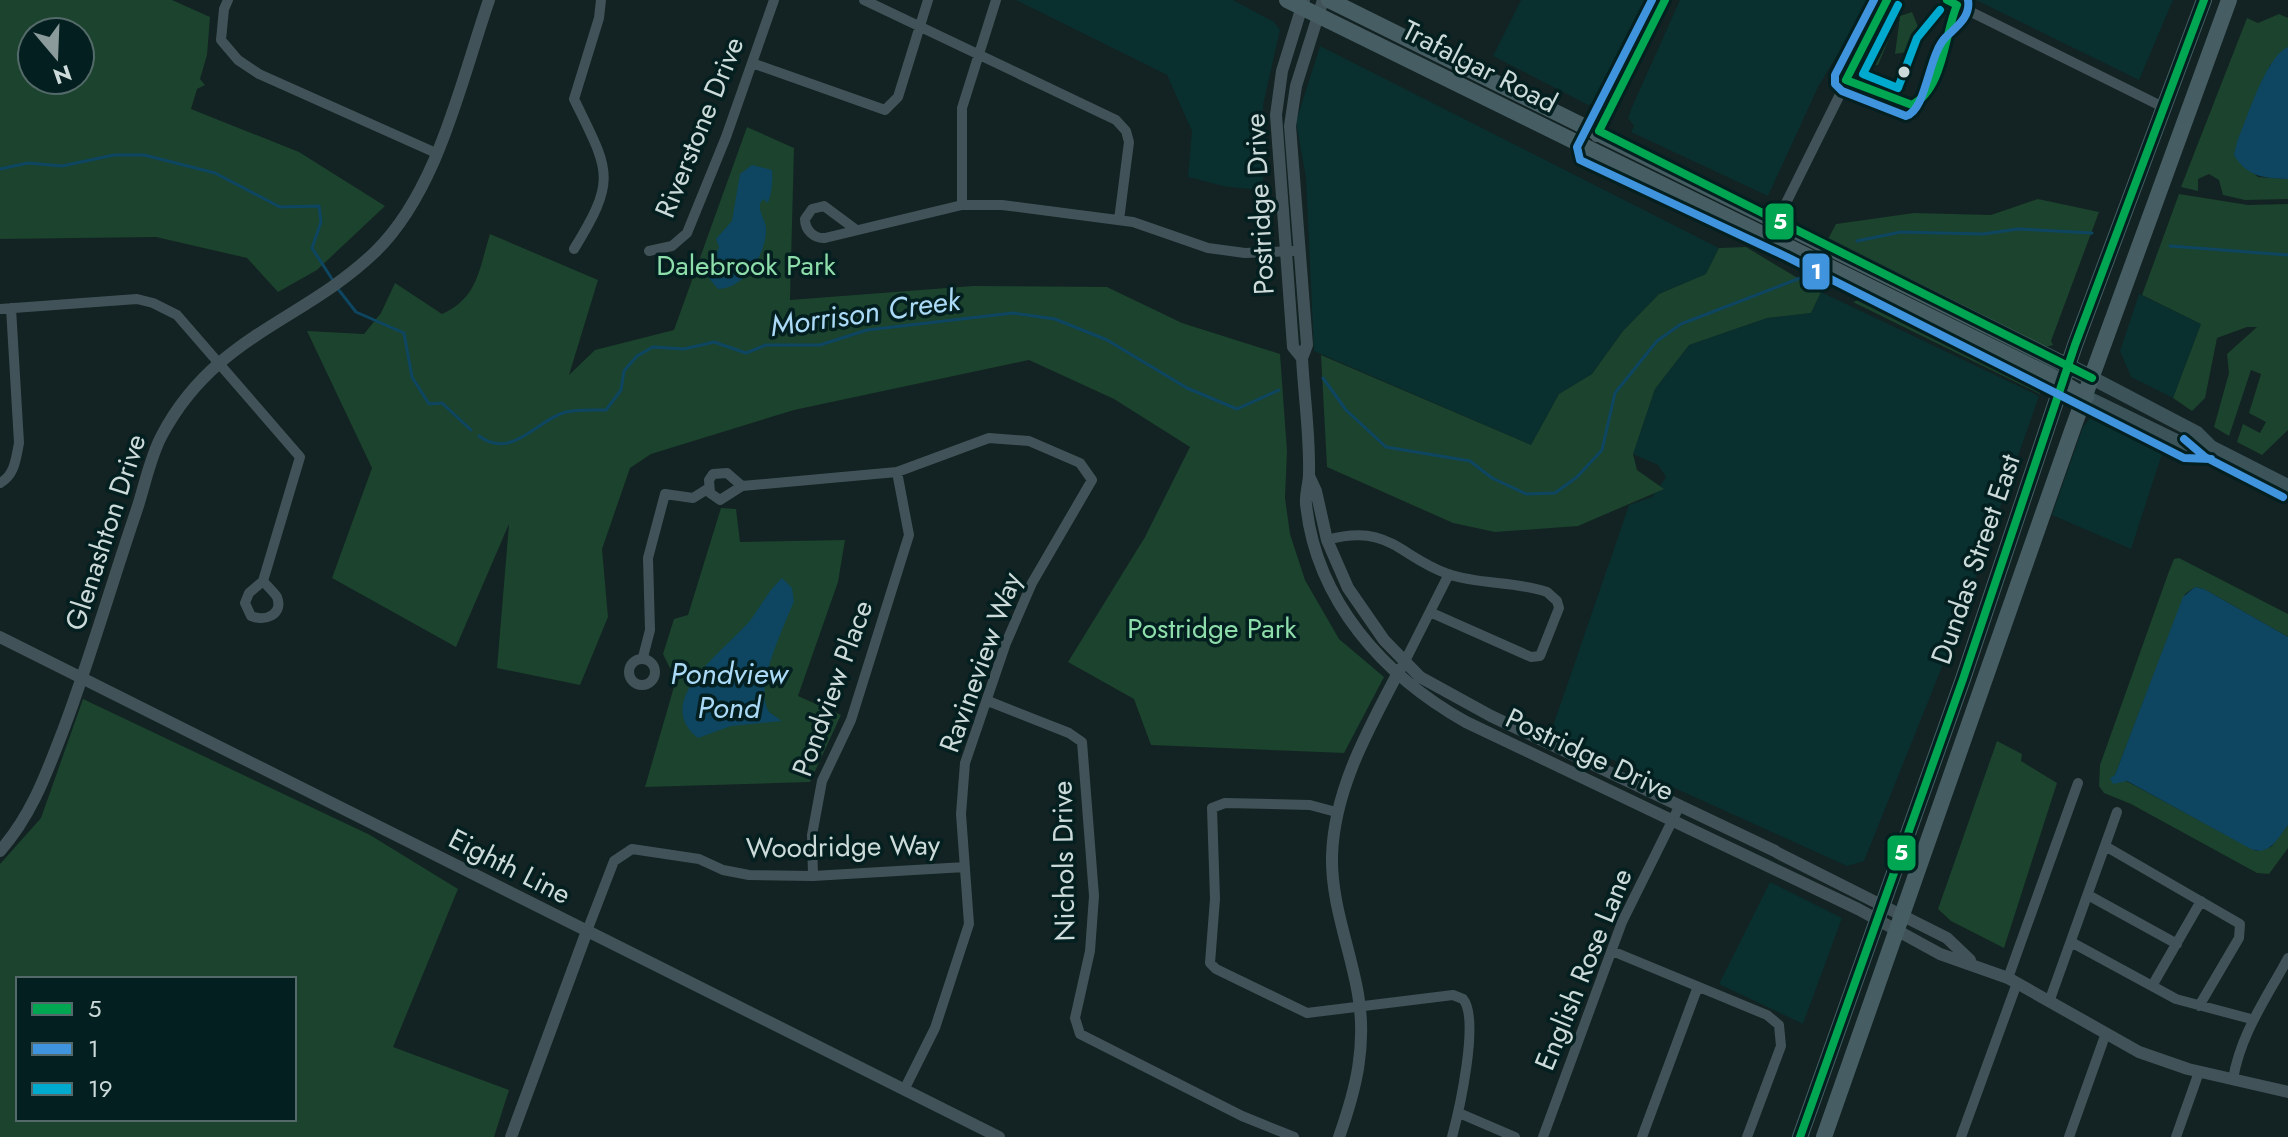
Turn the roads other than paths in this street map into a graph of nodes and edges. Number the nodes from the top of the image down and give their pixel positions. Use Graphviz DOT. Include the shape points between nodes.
graph roads {
  1 [pos="228,0"];
  2 [pos="489,0"];
  3 [pos="601,0"];
  4 [pos="774,0"];
  5 [pos="864,0"];
  6 [pos="928,0"];
  7 [pos="996,0"];
  8 [pos="1665,0"];
  9 [pos="1887,0"];
  10 [pos="1947,0"];
  11 [pos="2204,0"];
  12 [pos="2229,0"];
  13 [pos="1297,2"];
  14 [pos="1322,5"];
  15 [pos="918,26"];
  16 [pos="979,56"];
  17 [pos="752,63"];
  18 [pos="2165,108"];
  19 [pos="1599,131"];
  20 [pos="1588,151"];
  21 [pos="436,153"];
  22 [pos="962,205"];
  23 [pos="1119,220"];
  24 [pos="1776,223"];
  25 [pos="855,229"];
  26 [pos="574,249"];
  27 [pos="649,251"];
  28 [pos="1292,251"];
  29 [pos="6,308"];
  30 [pos="219,360"];
  31 [pos="2069,366"];
  32 [pos="2092,378"];
  33 [pos="2063,383"];
  34 [pos="2086,397"];
  35 [pos="2211,447"];
  36 [pos="897,472"];
  37 [pos="1310,478"];
  38 [pos="0,483"];
  39 [pos="742,486"];
  40 [pos="2288,486"];
  41 [pos="709,488"];
  42 [pos="1327,540"];
  43 [pos="1449,574"];
  44 [pos="263,581"];
  45 [pos="1432,613"];
  46 [pos="0,637"];
  47 [pos="643,657"];
  48 [pos="1404,663"];
  49 [pos="1397,676"];
  50 [pos="82,678"];
  51 [pos="988,701"];
  52 [pos="2078,783"];
  53 [pos="1680,805"];
  54 [pos="1336,812"];
  55 [pos="2117,812"];
  56 [pos="1672,820"];
  57 [pos="2105,846"];
  58 [pos="0,851"];
  59 [pos="965,867"];
  60 [pos="813,876"];
  61 [pos="2088,895"];
  62 [pos="2201,901"];
  63 [pos="1880,913"];
  64 [pos="1900,923"];
  65 [pos="587,931"];
  66 [pos="2071,942"];
  67 [pos="2177,944"];
  68 [pos="1612,951"];
  69 [pos="2288,958"];
  70 [pos="2012,980"];
  71 [pos="2152,986"];
  72 [pos="1697,989"];
  73 [pos="2049,1002"];
  74 [pos="1359,1005"];
  75 [pos="2199,1006"];
  76 [pos="2251,1019"];
  77 [pos="2106,1033"];
  78 [pos="2199,1072"];
  79 [pos="2233,1079"];
  80 [pos="904,1090"];
  81 [pos="2288,1092"];
  82 [pos="1459,1113"];
  83 [pos="511,1137"];
  84 [pos="999,1137"];
  85 [pos="1294,1137"];
  86 [pos="1339,1137"];
  87 [pos="1452,1137"];
  88 [pos="1515,1137"];
  89 [pos="1543,1137"];
  90 [pos="1642,1137"];
  91 [pos="1747,1137"];
  92 [pos="1800,1137"];
  93 [pos="1824,1137"];
  94 [pos="1961,1137"];
  95 [pos="2069,1137"];
  96 [pos="2176,1137"];
  1 -- 21 [label="street" via="221,40 238,60"];
  2 -- 21 [label="street, Glenashton Drive"];
  3 -- 26 [label="street" via="574,99 607,178 592,220"];
  4 -- 17 [label="street, Riverstone Drive"];
  5 -- 15 [label="street"];
  6 -- 15 [label="street"];
  7 -- 16 [label="street"];
  8 -- 19 [label="street"];
  9 -- 24 [label="street"];
  10 -- 18 [label="street"];
  11 -- 18 [label="main road, Dundas Street East"];
  12 -- 32 [label="main road, Dundas Street East"];
  13 -- 14 [label="main road, Trafalgar Road"];
  13 -- 28 [label="street, Postridge Drive" via="1276,115"];
  14 -- 19 [label="main road, Trafalgar Road"];
  14 -- 20 [label="main road, Trafalgar Road"];
  14 -- 28 [label="street, Postridge Drive" via="1291,110"];
  15 -- 16 [label="street"];
  15 -- 17 [label="street" via="898,97 885,110"];
  16 -- 22 [label="street" via="962,108"];
  16 -- 23 [label="street" via="1116,120 1126,131"];
  17 -- 27 [label="street, Riverstone Drive" via="687,233 672,246"];
  18 -- 31 [label="main road, Dundas Street East"];
  19 -- 20 [label="street"];
  19 -- 24 [label="main road, Trafalgar Road"];
  20 -- 33 [label="main road, Trafalgar Road" via="1776,238"];
  21 -- 30 [label="street, Glenashton Drive" via="417,199 377,250"];
  22 -- 23 [label="street"];
  22 -- 25 [label="street"];
  23 -- 28 [label="street" via="1208,248"];
  24 -- 31 [label="main road, Trafalgar Road"];
  25 -- 25 [label="street" via="824,206 812,209 805,219 820,239"];
  28 -- 37 [label="street, Postridge Drive" via="1307,345 1302,358"];
  29 -- 30 [label="street" via="137,299 177,315"];
  29 -- 38 [label="street" via="19,443 16,462"];
  30 -- 44 [label="street" via="300,457"];
  30 -- 50 [label="street, Glenashton Drive" via="184,399 161,437"];
  31 -- 32 [label="main road, Trafalgar Road"];
  31 -- 33 [label="main road, Dundas Street East"];
  32 -- 34 [label="main road, Dundas Street East"];
  32 -- 35 [label="main road, Trafalgar Road" via="2197,433"];
  33 -- 34 [label="main road, Trafalgar Road"];
  33 -- 63 [label="main road, Dundas Street East"];
  34 -- 35 [label="main road, Trafalgar Road" via="2189,447"];
  34 -- 64 [label="main road, Dundas Street East"];
  35 -- 40 [label="main road, Trafalgar Road"];
  36 -- 39 [label="street, Ravineview Way"];
  36 -- 51 [label="street, Ravineview Way" via="989,438 1029,441 1089,470 1089,489 1032,583"];
  36 -- 60 [label="street, Pondview Place" via="909,535 851,720 822,781 812,835"];
  37 -- 42 [label="street, Postridge Drive"];
  37 -- 49 [label="street, Postridge Drive" via="1310,530 1332,592"];
  39 -- 41 [label="street, Ravineview Way" via="720,500"];
  39 -- 41 [label="street, Ravineview Way" via="720,472 713,474"];
  41 -- 47 [label="street, Ravineview Way" via="693,498 665,494 648,558 650,630"];
  42 -- 43 [label="street" via="1366,535 1389,540"];
  42 -- 48 [label="street, Postridge Drive" via="1364,614"];
  43 -- 45 [label="street"];
  43 -- 45 [label="street" via="1532,587 1557,601 1544,650 1540,656 1521,654"];
  45 -- 48 [label="street"];
  46 -- 50 [label="street, Eighth Line"];
  48 -- 49 [label="street"];
  48 -- 53 [label="street, Postridge Drive" via="1455,697"];
  49 -- 54 [label="street" via="1349,773"];
  49 -- 56 [label="street, Postridge Drive" via="1466,722"];
  50 -- 58 [label="street, Glenashton Drive" via="41,788"];
  50 -- 65 [label="street, Eighth Line"];
  51 -- 59 [label="street, Ravineview Way" via="965,763"];
  51 -- 85 [label="street, Nichols Drive" via="1082,742 1094,896 1090,951 1075,1018 1080,1034"];
  52 -- 70 [label="street"];
  53 -- 56 [label="street, English Rose Lane"];
  53 -- 63 [label="street, Postridge Drive" via="1776,852"];
  54 -- 74 [label="street" via="1333,876"];
  54 -- 74 [label="street" via="1310,805 1225,803 1212,808 1215,899 1210,959 1216,969 1303,1012"];
  55 -- 57 [label="street"];
  56 -- 63 [label="street, Postridge Drive"];
  56 -- 68 [label="street, English Rose Lane"];
  57 -- 61 [label="street"];
  57 -- 62 [label="street"];
  59 -- 60 [label="street, Woodridge Way"];
  59 -- 80 [label="street, Ravineview Way" via="969,924 935,1028"];
  60 -- 65 [label="street, Woodridge Way" via="749,875 699,859 632,849 614,861"];
  61 -- 66 [label="street"];
  61 -- 67 [label="street"];
  62 -- 67 [label="street"];
  62 -- 75 [label="street" via="2242,927"];
  63 -- 64 [label="street, Postridge Drive"];
  63 -- 92 [label="main road, Dundas Street East"];
  64 -- 70 [label="street, Postridge Drive" via="1947,938 1972,962"];
  64 -- 93 [label="main road, Dundas Street East"];
  65 -- 80 [label="street, Eighth Line"];
  65 -- 83 [label="street"];
  66 -- 71 [label="street"];
  66 -- 73 [label="street"];
  67 -- 71 [label="street"];
  68 -- 72 [label="street"];
  68 -- 89 [label="street, English Rose Lane"];
  69 -- 76 [label="street"];
  70 -- 73 [label="street, Postridge Drive"];
  70 -- 94 [label="street"];
  71 -- 75 [label="street"];
  72 -- 90 [label="street"];
  72 -- 91 [label="street" via="1767,1015 1782,1031"];
  73 -- 77 [label="street, Postridge Drive"];
  74 -- 82 [label="street" via="1453,995 1463,999 1468,1009 1467,1068"];
  74 -- 86 [label="street" via="1360,1068"];
  75 -- 76 [label="street"];
  76 -- 79 [label="street"];
  77 -- 78 [label="street, Postridge Drive" via="2154,1058"];
  77 -- 95 [label="street"];
  78 -- 79 [label="street, Postridge Drive"];
  78 -- 96 [label="street"];
  79 -- 81 [label="street, Postridge Drive"];
  80 -- 84 [label="street, Eighth Line"];
  82 -- 87 [label="street"];
  82 -- 88 [label="street"];
}
